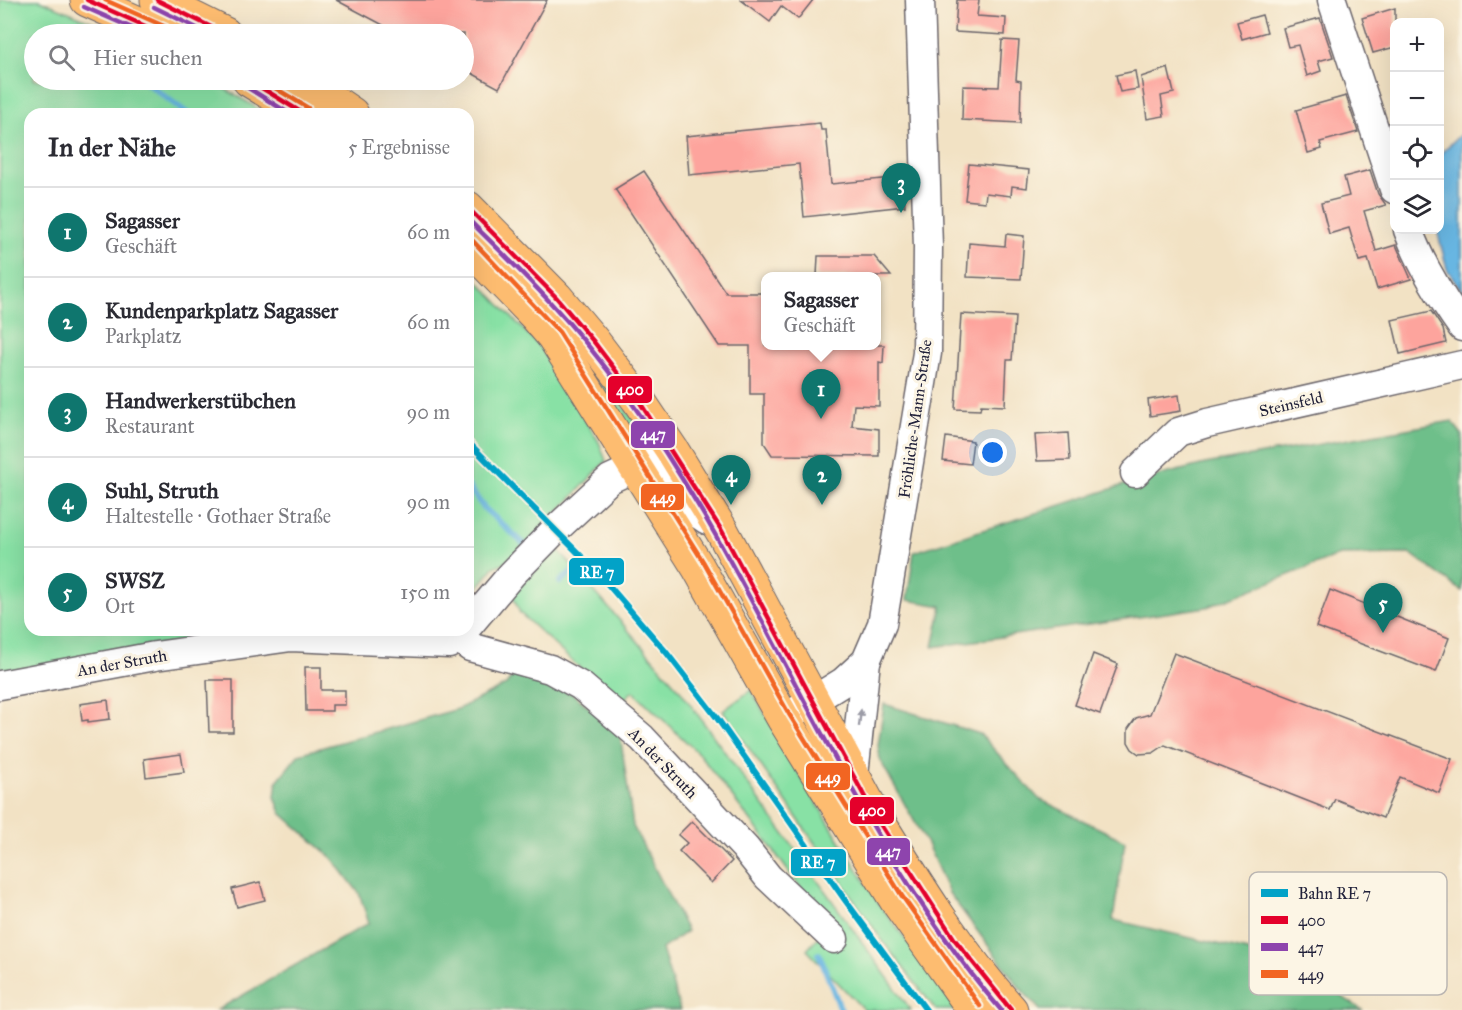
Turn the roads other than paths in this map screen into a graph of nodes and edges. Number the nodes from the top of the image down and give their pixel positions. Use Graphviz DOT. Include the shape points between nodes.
graph roads {
  1 [pos="87,0"];
  2 [pos="157,0"];
  3 [pos="920,0"];
  4 [pos="1332,0"];
  5 [pos="141,24"];
  6 [pos="205,24"];
  7 [pos="265,90"];
  8 [pos="317,90"];
  9 [pos="294,108"];
  10 [pos="343,108"];
  11 [pos="1392,180"];
  12 [pos="474,214"];
  13 [pos="1409,234"];
  14 [pos="474,252"];
  15 [pos="1462,327"];
  16 [pos="1462,365"];
  17 [pos="654,458"];
  18 [pos="1135,473"];
  19 [pos="474,619"];
  20 [pos="458,636"];
  21 [pos="466,636"];
  22 [pos="866,661"];
  23 [pos="0,685"];
  24 [pos="814,701"];
  25 [pos="783,718"];
  26 [pos="854,775"];
  27 [pos="834,939"];
  28 [pos="974,1010"];
  29 [pos="1011,1010"];
  1 -- 5 [label="main road"];
  2 -- 6 [label="main road"];
  3 -- 22 [label="street, Fröhliche-Mann-Straße" via="928,247 927,353 882,624"];
  4 -- 11 [label="street"];
  7 -- 9 [label="main road"];
  8 -- 10 [label="main road"];
  12 -- 17 [label="main road" via="556,297 639,401"];
  13 -- 15 [label="street" via="1432,282"];
  14 -- 17 [label="main road" via="553,336"];
  16 -- 18 [label="street, Steinsfeld" via="1178,432"];
  17 -- 19 [label="street" via="610,479 512,574"];
  17 -- 24 [label="main road" via="722,531"];
  17 -- 25 [label="main road" via="698,567"];
  20 -- 23 [label="street, An der Struth" via="449,644 291,637 154,656"];
  21 -- 27 [label="street, An der Struth" via="470,647 550,669 581,686 642,738 768,877"];
  22 -- 24 [label="street, Fröhliche-Mann-Straße"];
  26 -- 22 [label="street, one-way"];
  24 -- 25 [label="street, Fröhliche-Mann-Straße"];
  24 -- 26 [label="main road"];
  25 -- 28 [label="main road" via="896,900"];
  26 -- 29 [label="main road" via="886,835 936,911 979,974"];
}
